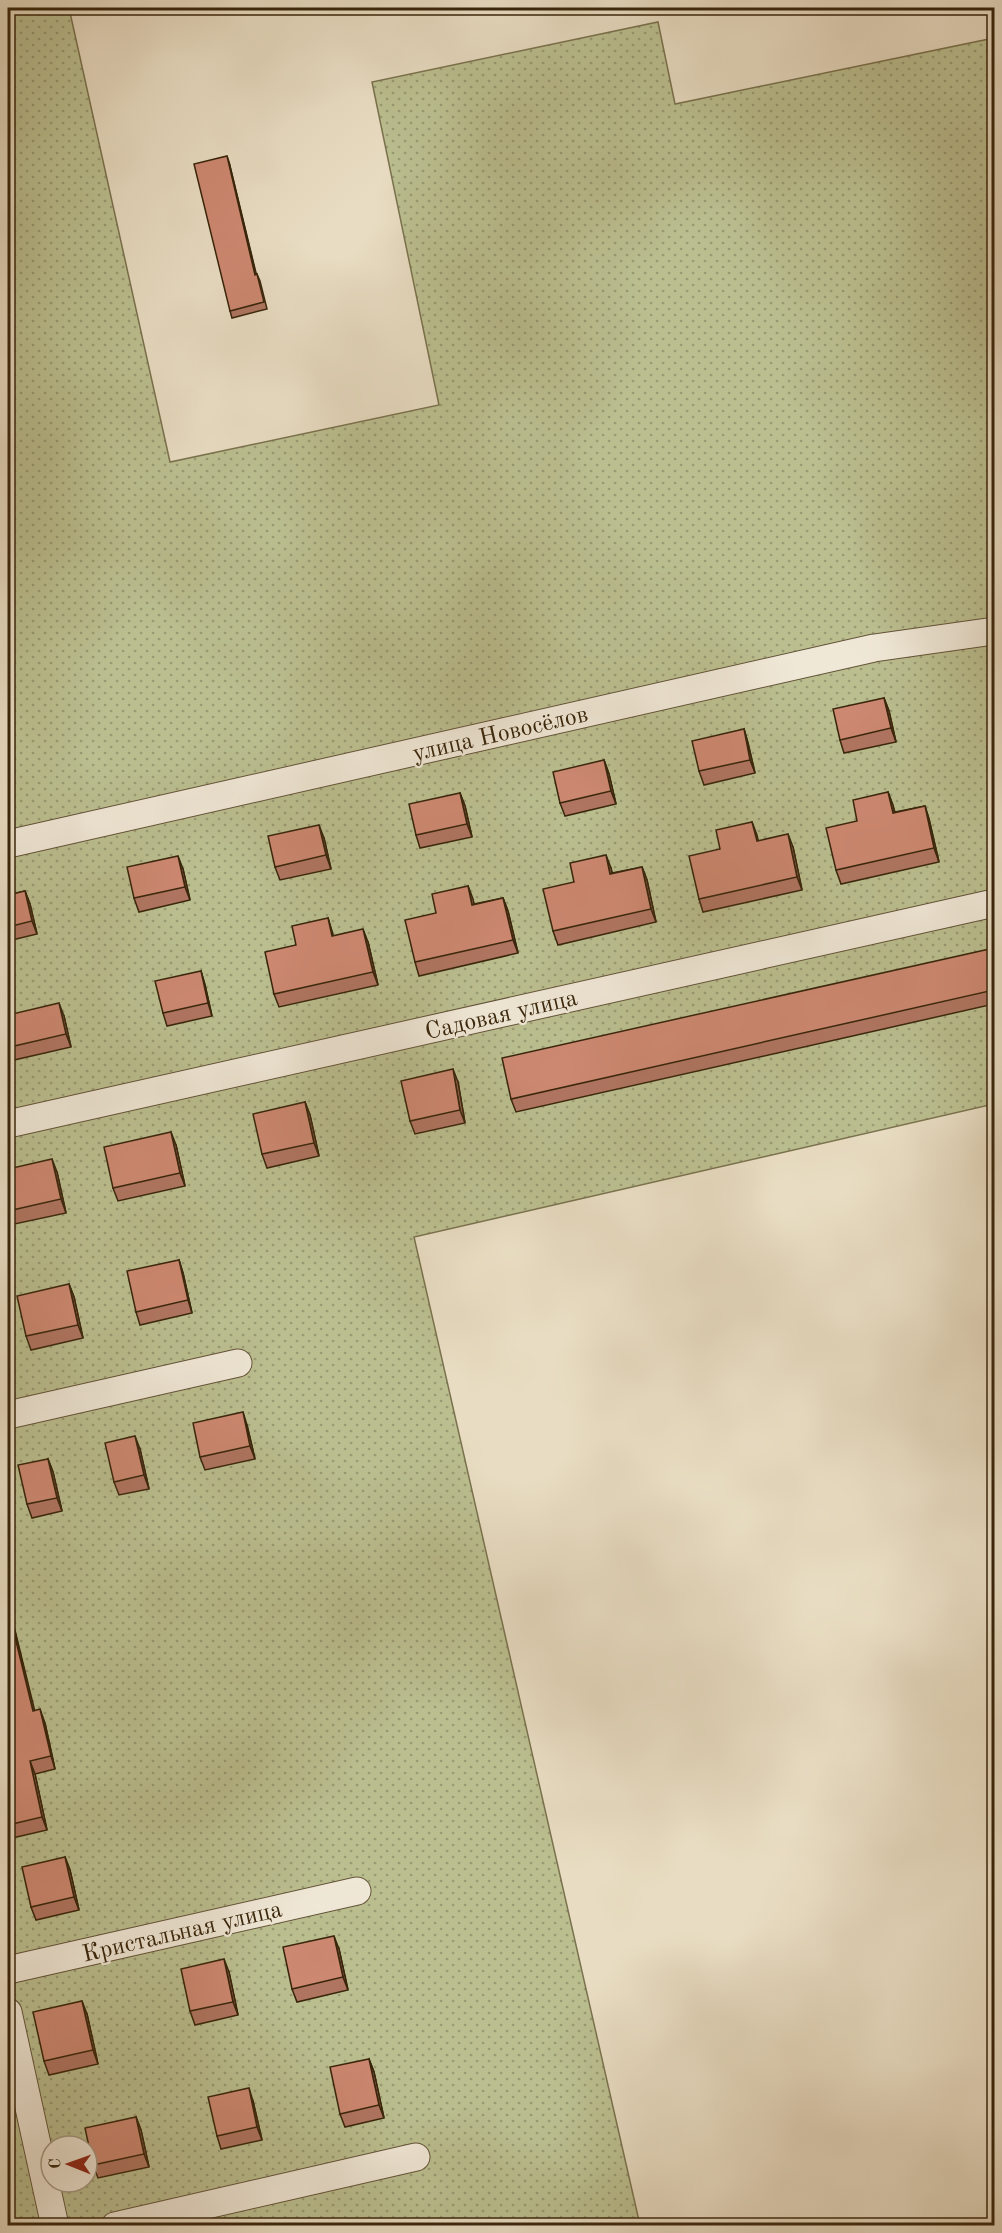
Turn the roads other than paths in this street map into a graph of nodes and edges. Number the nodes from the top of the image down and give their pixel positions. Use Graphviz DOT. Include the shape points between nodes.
graph roads {
  1 [pos="994,631"];
  2 [pos="8,844"];
  3 [pos="994,903"];
  4 [pos="8,1124"];
  5 [pos="238,1364"];
  6 [pos="8,1415"];
  7 [pos="357,1891"];
  8 [pos="8,1970"];
  9 [pos="8,2012"];
  10 [pos="417,2157"];
  11 [pos="55,2226"];
  12 [pos="116,2226"];
  1 -- 2 [label="street, улица Новосёлов" via="874,648"];
  3 -- 4 [label="street, Садовая улица"];
  5 -- 6 [label="street"];
  7 -- 8 [label="street, Кристальная улица"];
  9 -- 11 [label="street"];
  10 -- 12 [label="street"];
}
